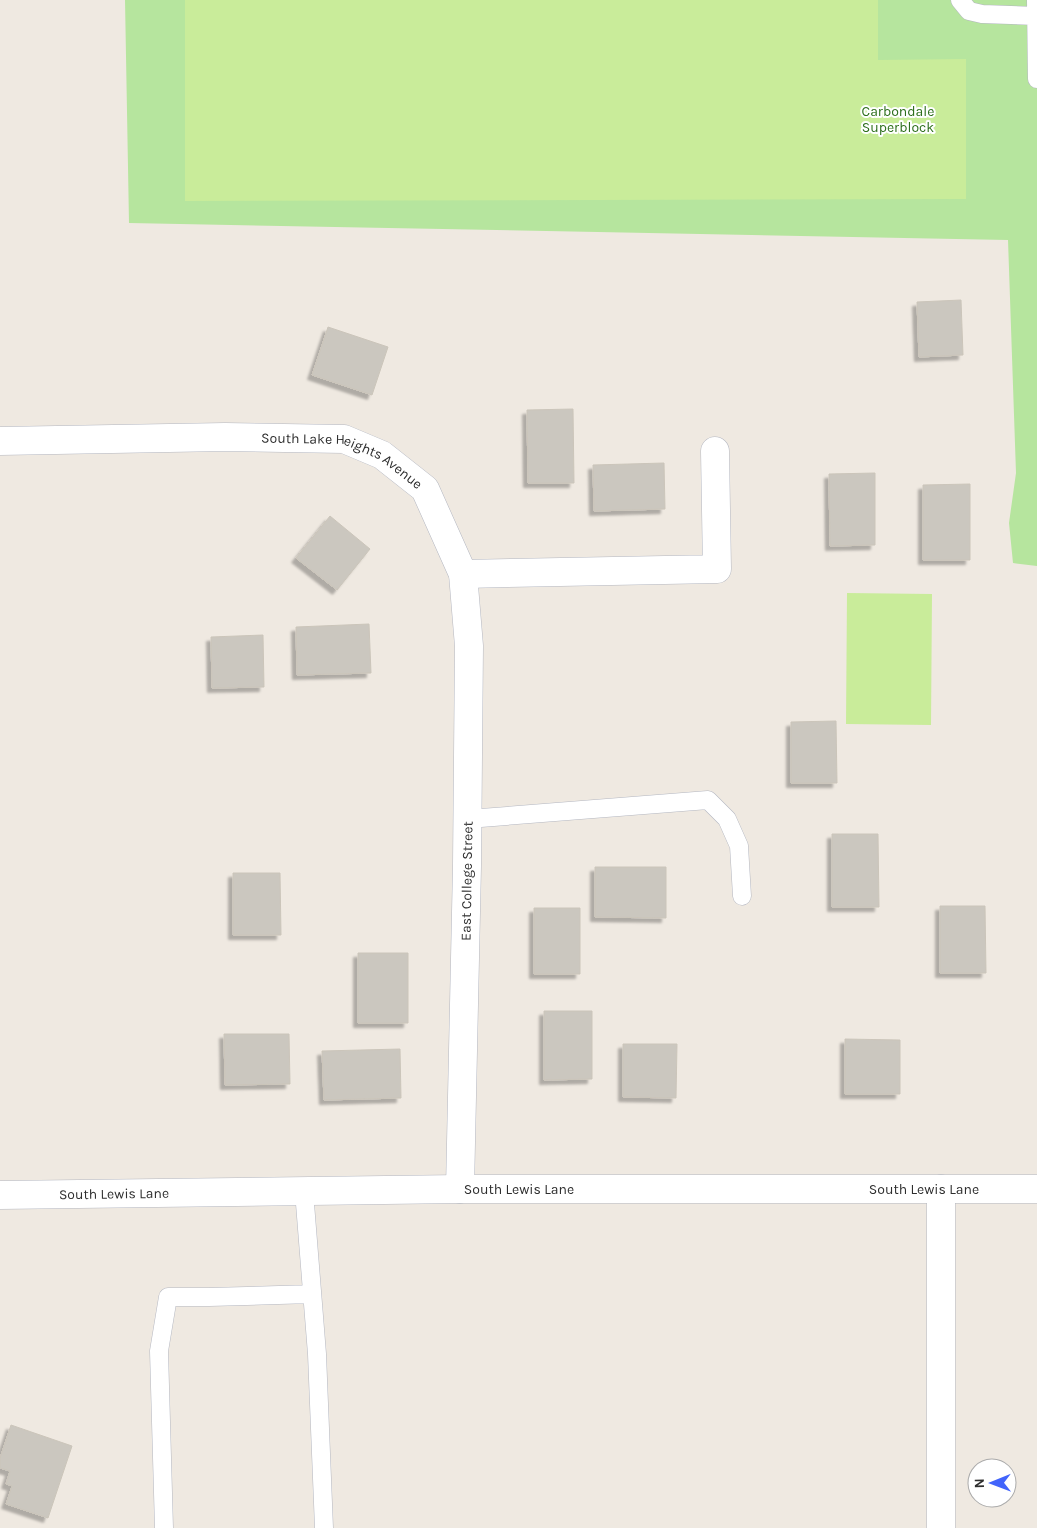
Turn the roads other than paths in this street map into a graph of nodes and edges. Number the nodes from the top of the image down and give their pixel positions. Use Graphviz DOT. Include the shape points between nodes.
graph roads {
  1 [pos="960,0"];
  2 [pos="1036,11"];
  3 [pos="1037,79"];
  4 [pos="0,441"];
  5 [pos="714,451"];
  6 [pos="463,574"];
  7 [pos="468,819"];
  8 [pos="742,896"];
  9 [pos="460,1189"];
  10 [pos="941,1189"];
  11 [pos="1037,1189"];
  12 [pos="304,1191"];
  13 [pos="0,1195"];
  14 [pos="312,1294"];
  15 [pos="164,1528"];
  16 [pos="324,1528"];
  17 [pos="940,1528"];
  1 -- 2 [label="lane" via="969,11 982,14"];
  2 -- 3 [label="lane"];
  4 -- 6 [label="street, South Lake Heights Avenue" via="225,437 344,439 382,455 425,489"];
  5 -- 6 [label="street" via="717,569"];
  6 -- 7 [label="street, East College Street" via="469,646"];
  7 -- 8 [label="lane" via="708,800 727,819 739,846"];
  7 -- 9 [label="street, East College Street"];
  9 -- 10 [label="street, South Lewis Lane"];
  9 -- 12 [label="street, South Lewis Lane"];
  10 -- 11 [label="street, South Lewis Lane"];
  10 -- 17 [label="street"];
  12 -- 13 [label="street, South Lewis Lane"];
  12 -- 14 [label="lane"];
  14 -- 15 [label="lane" via="168,1297 159,1351"];
  14 -- 16 [label="lane"];
}
